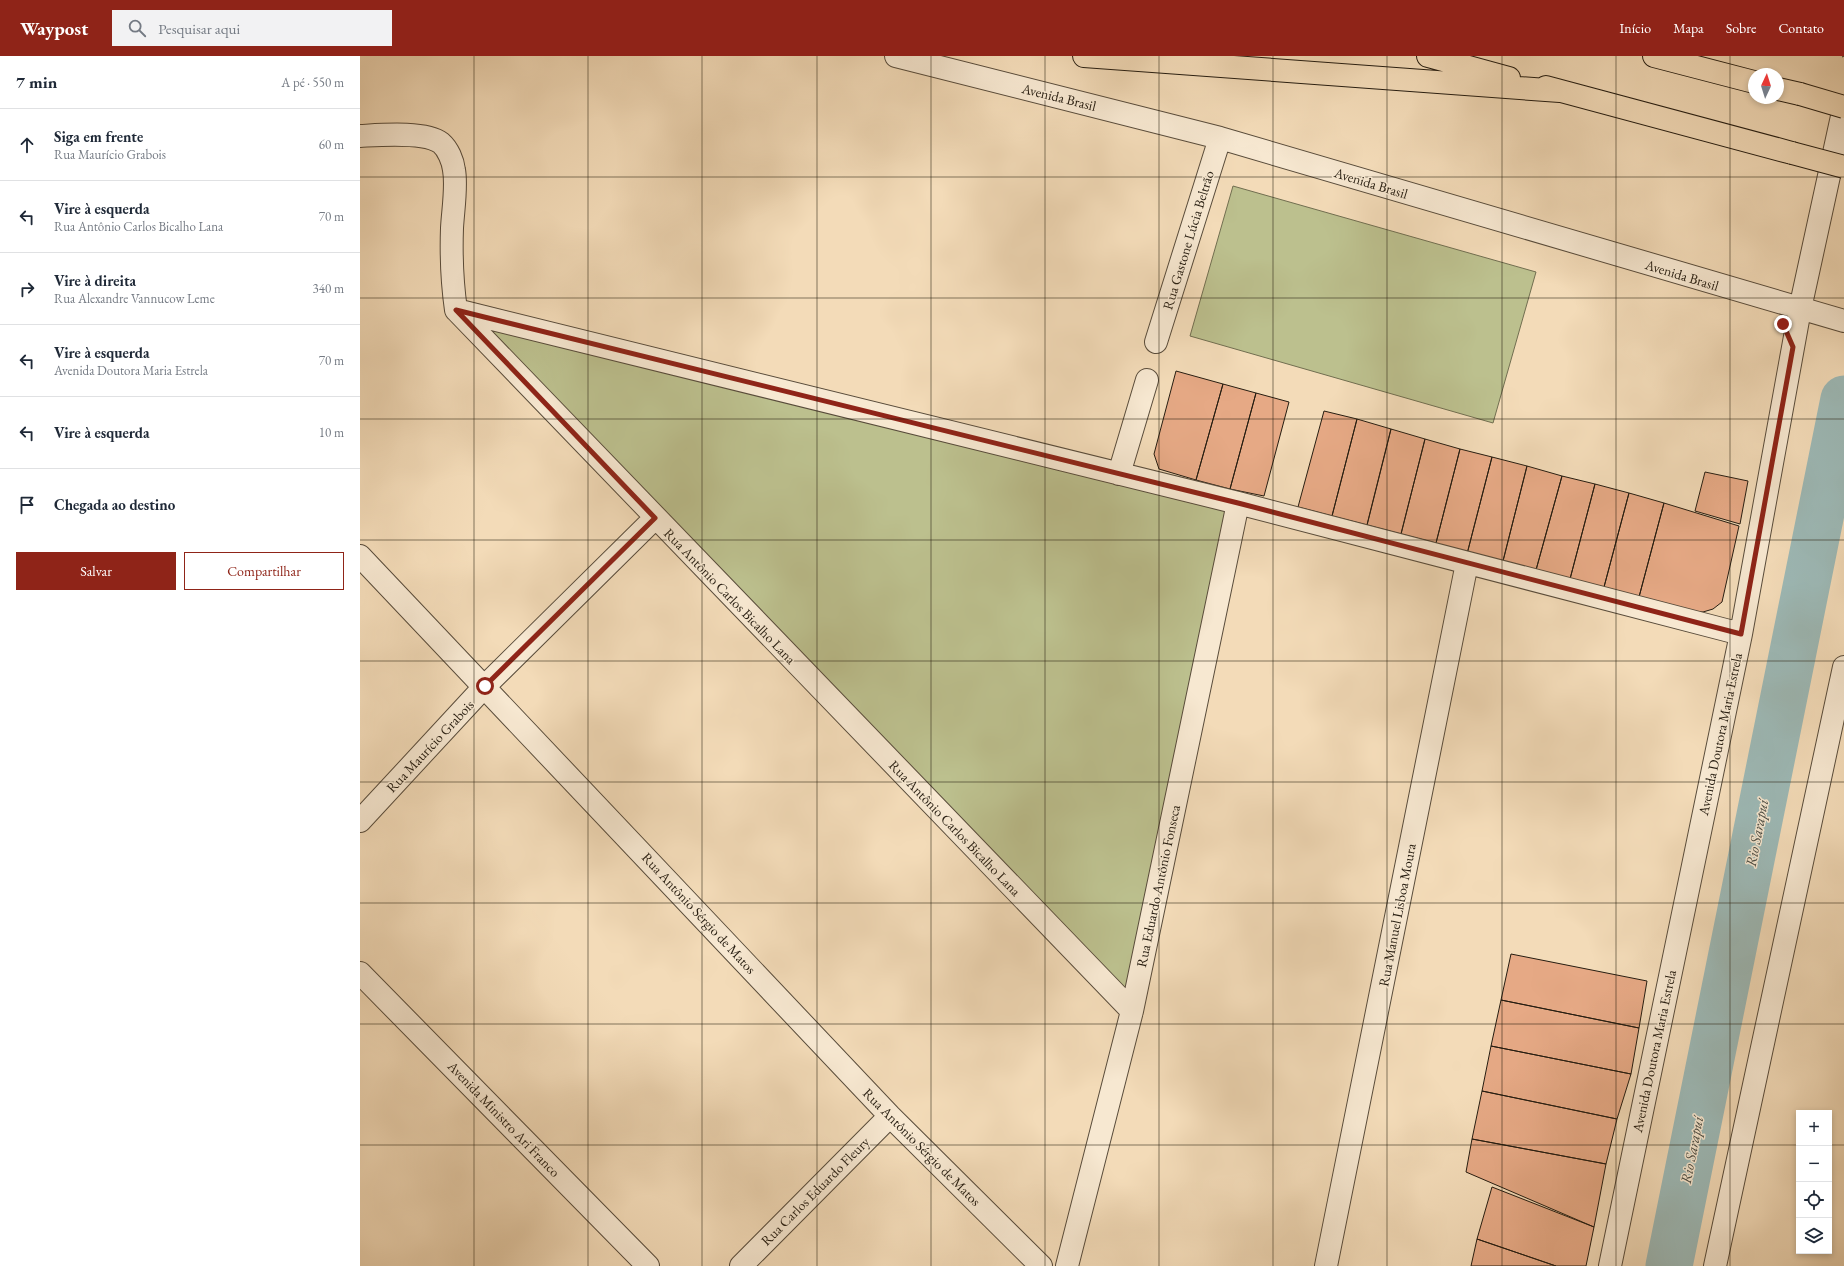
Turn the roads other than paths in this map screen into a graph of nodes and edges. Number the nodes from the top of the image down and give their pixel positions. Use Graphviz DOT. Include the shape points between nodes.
graph roads {
  1 [pos="896,56"];
  2 [pos="1084,56"];
  3 [pos="1428,56"];
  4 [pos="1654,56"];
  5 [pos="1748,80"];
  6 [pos="1784,90"];
  7 [pos="1560,91"];
  8 [pos="1844,107"];
  9 [pos="360,136"];
  10 [pos="1220,138"];
  11 [pos="1844,167"];
  12 [pos="1764,299"];
  13 [pos="1800,309"];
  14 [pos="456,310"];
  15 [pos="1835,319"];
  16 [pos="1156,342"];
  17 [pos="1793,347"];
  18 [pos="1147,380"];
  19 [pos="1119,474"];
  20 [pos="1238,503"];
  21 [pos="655,518"];
  22 [pos="360,556"];
  23 [pos="1467,564"];
  24 [pos="1741,634"];
  25 [pos="1844,667"];
  26 [pos="485,686"];
  27 [pos="360,822"];
  28 [pos="360,972"];
  29 [pos="1132,1011"];
  30 [pos="890,1116"];
  31 [pos="648,1266"];
  32 [pos="741,1266"];
  33 [pos="1040,1266"];
  34 [pos="1067,1266"];
  35 [pos="1326,1266"];
  36 [pos="1610,1266"];
  37 [pos="1715,1266"];
  1 -- 10 [label="street, Avenida Brasil"];
  2 -- 7 [label="highway"];
  3 -- 7 [label="highway"];
  4 -- 5 [label="highway"];
  6 -- 8 [label="highway, bridge"];
  7 -- 11 [label="highway, bridge"];
  8 -- 13 [label="street, Avenida Doutora Maria Estrela"];
  9 -- 14 [label="street" via="425,137 441,143 450,155 455,170 451,246"];
  10 -- 12 [label="street, Avenida Brasil"];
  10 -- 16 [label="street, Rua Gastone Lúcia Beltrão"];
  12 -- 13 [label="street, Avenida Brasil"];
  12 -- 17 [label="street" via="1783,324"];
  13 -- 15 [label="street, Avenida Brasil"];
  13 -- 17 [label="street, Avenida Doutora Maria Estrela"];
  14 -- 19 [label="street"];
  14 -- 21 [label="street, Rua Antônio Carlos Bicalho Lana"];
  17 -- 24 [label="street, Avenida Doutora Maria Estrela"];
  18 -- 19 [label="street"];
  19 -- 20 [label="street"];
  20 -- 23 [label="street"];
  20 -- 29 [label="street, Rua Eduardo Antônio Fonseca"];
  21 -- 26 [label="street, Rua Maurício Grabois"];
  21 -- 29 [label="street, Rua Antônio Carlos Bicalho Lana"];
  22 -- 26 [label="street, Rua Antônio Sérgio de Matos"];
  23 -- 24 [label="street"];
  23 -- 35 [label="street, Rua Manuel Lisboa Moura"];
  24 -- 36 [label="street, Avenida Doutora Maria Estrela"];
  25 -- 37 [label="street"];
  26 -- 27 [label="street, Rua Maurício Grabois"];
  26 -- 30 [label="street, Rua Antônio Sérgio de Matos"];
  28 -- 31 [label="street, Avenida Ministro Ari Franco"];
  29 -- 34 [label="street, Rua Eduardo Antônio Fonseca"];
  30 -- 32 [label="street, Rua Carlos Eduardo Fleury"];
  30 -- 33 [label="street, Rua Antônio Sérgio de Matos"];
}
